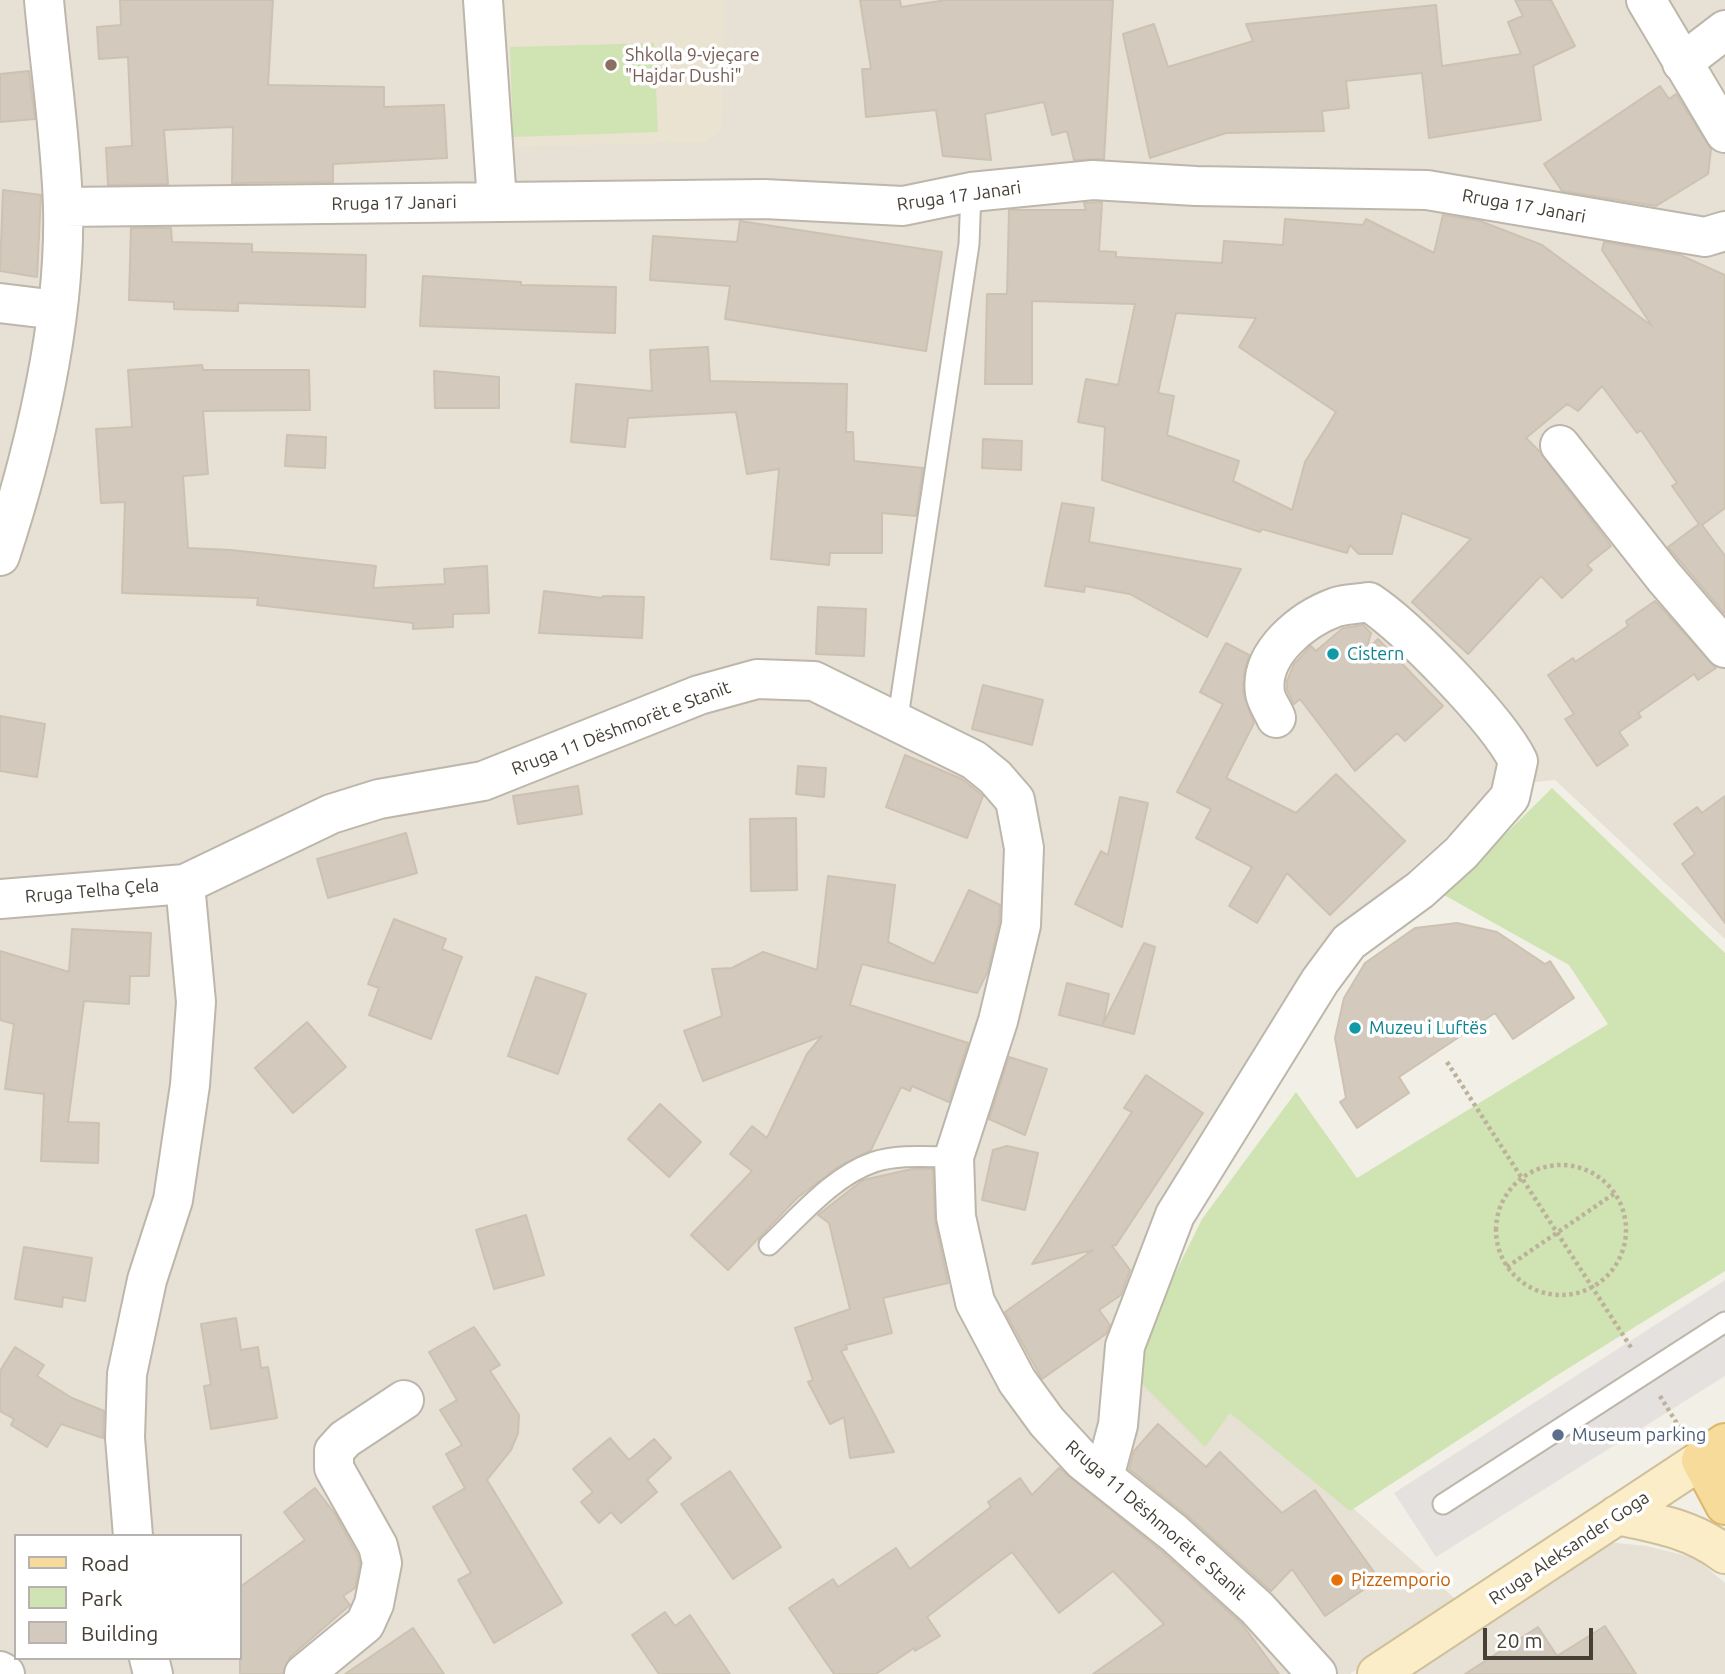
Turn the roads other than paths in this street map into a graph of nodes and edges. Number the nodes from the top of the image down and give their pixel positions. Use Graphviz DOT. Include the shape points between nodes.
graph roads {
  1 [pos="44,0"];
  2 [pos="484,0"];
  3 [pos="1646,0"];
  4 [pos="1725,30"];
  5 [pos="1682,63"];
  6 [pos="1725,133"];
  7 [pos="971,192"];
  8 [pos="497,202"];
  9 [pos="63,208"];
  10 [pos="1725,231"];
  11 [pos="0,303"];
  12 [pos="57,310"];
  13 [pos="1560,445"];
  14 [pos="0,556"];
  15 [pos="1725,648"];
  16 [pos="1276,718"];
  17 [pos="897,724"];
  18 [pos="185,884"];
  19 [pos="0,899"];
  20 [pos="954,1157"];
  21 [pos="769,1245"];
  22 [pos="1725,1322"];
  23 [pos="404,1400"];
  24 [pos="1713,1451"];
  25 [pos="1104,1477"];
  26 [pos="1443,1504"];
  27 [pos="1725,1505"];
  28 [pos="1617,1515"];
  29 [pos="133,1534"];
  30 [pos="1725,1554"];
  31 [pos="0,1671"];
  32 [pos="5,1674"];
  33 [pos="304,1674"];
  34 [pos="1317,1674"];
  35 [pos="1377,1674"];
  1 -- 9 [label="street"];
  2 -- 8 [label="street"];
  3 -- 5 [label="street"];
  4 -- 5 [label="street"];
  5 -- 6 [label="street"];
  7 -- 8 [label="street, Rruga 17 Janari" via="903,206 764,199"];
  7 -- 10 [label="street, Rruga 17 Janari" via="1093,180 1427,190 1705,237"];
  7 -- 17 [label="lane" via="969,244"];
  8 -- 9 [label="street, Rruga 17 Janari"];
  9 -- 12 [label="street"];
  11 -- 12 [label="street"];
  12 -- 14 [label="street" via="26,475"];
  13 -- 15 [label="street"];
  16 -- 25 [label="street" via="1265,694 1267,667 1282,645 1303,624 1338,606 1369,602 1390,616 1508,740 1518,761 1510,797 1461,853 1349,942 1327,971 1175,1215 1125,1346 1118,1425"];
  17 -- 18 [label="street, Rruga 11 Dëshmorët e Stanit" via="814,681 757,679 699,695 484,781 379,799 331,814"];
  17 -- 20 [label="street, Rruga 11 Dëshmorët e Stanit" via="974,760 995,777 1015,800 1023,839 1021,925 998,1021"];
  18 -- 19 [label="street, Rruga Telha Çela"];
  18 -- 29 [label="street" via="196,1002 190,1084 173,1200 147,1280 127,1374 125,1438"];
  20 -- 21 [label="lane" via="874,1162 840,1180"];
  20 -- 25 [label="street, Rruga 11 Dëshmorët e Stanit" via="956,1217 975,1302 1017,1381 1047,1422"];
  22 -- 26 [label="lane"];
  23 -- 33 [label="street" via="334,1451 334,1468 378,1546 382,1563 365,1624"];
  24 -- 27 [label="main road"];
  24 -- 28 [label="main road, Rruga Aleksander Goga"];
  25 -- 34 [label="street, Rruga 11 Dëshmorët e Stanit" via="1174,1532 1257,1608"];
  28 -- 30 [label="main road" via="1671,1525 1707,1540"];
  28 -- 35 [label="main road, Rruga Aleksander Goga"];
  31 -- 32 [label="street"];
}
